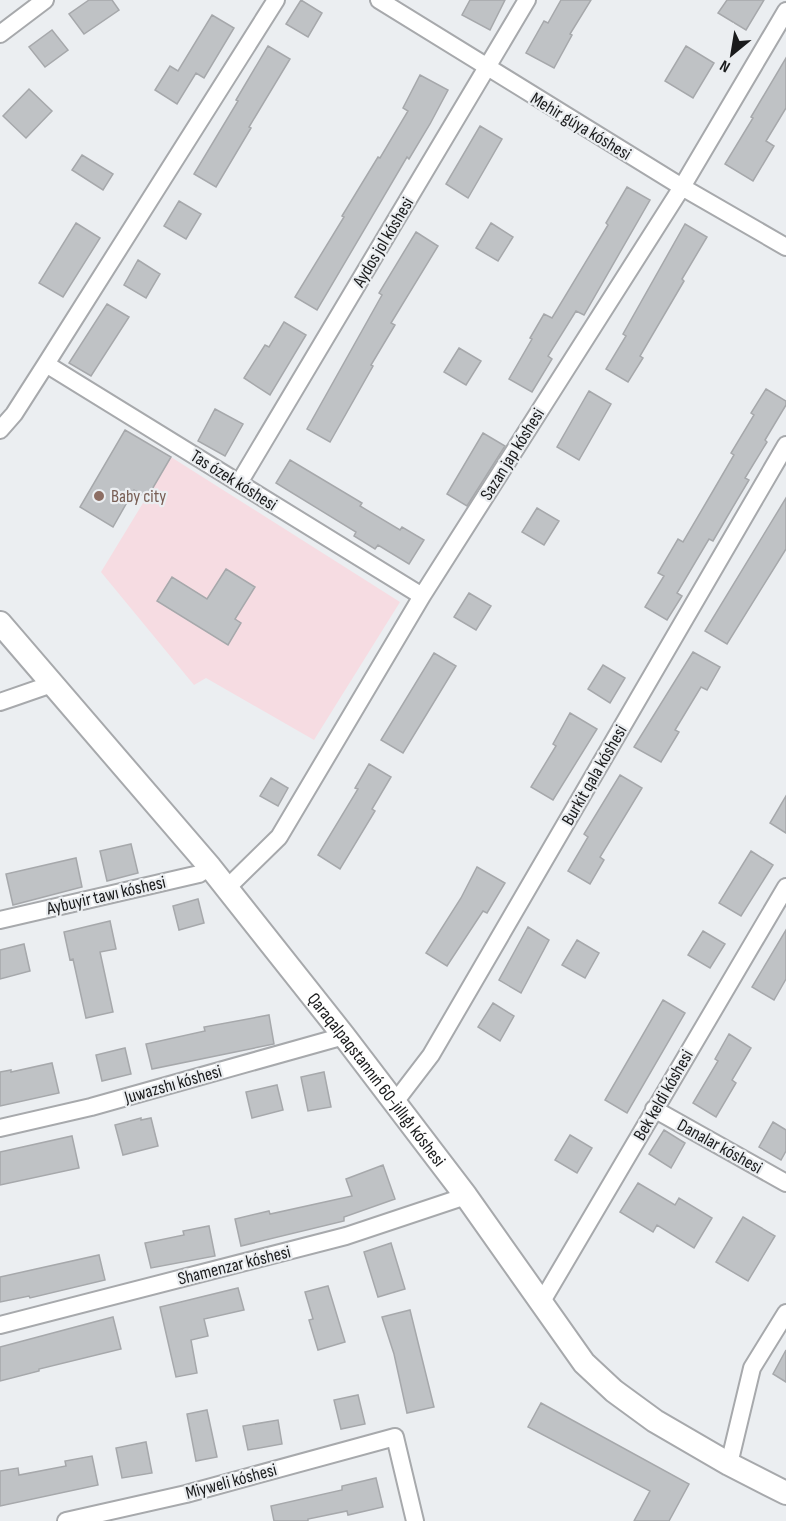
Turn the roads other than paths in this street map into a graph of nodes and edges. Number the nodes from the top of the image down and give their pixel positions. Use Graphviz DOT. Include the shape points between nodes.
graph roads {
  1 [pos="45,0"];
  2 [pos="276,0"];
  3 [pos="379,0"];
  4 [pos="527,0"];
  5 [pos="786,11"];
  6 [pos="0,34"];
  7 [pos="487,68"];
  8 [pos="682,187"];
  9 [pos="786,247"];
  10 [pos="46,364"];
  11 [pos="0,430"];
  12 [pos="786,445"];
  13 [pos="239,483"];
  14 [pos="422,597"];
  15 [pos="0,623"];
  16 [pos="52,684"];
  17 [pos="0,702"];
  18 [pos="210,867"];
  19 [pos="786,887"];
  20 [pos="227,888"];
  21 [pos="0,920"];
  22 [pos="344,1036"];
  23 [pos="395,1102"];
  24 [pos="654,1109"];
  25 [pos="0,1128"];
  26 [pos="786,1183"];
  27 [pos="466,1196"];
  28 [pos="540,1303"];
  29 [pos="786,1313"];
  30 [pos="0,1324"];
  31 [pos="729,1464"];
  32 [pos="786,1493"];
  33 [pos="66,1521"];
  34 [pos="416,1521"];
  1 -- 6 [label="street"];
  2 -- 10 [label="street"];
  3 -- 7 [label="street, Mehir gúyа kóshesi"];
  4 -- 7 [label="street, Aydos jol kóshesi"];
  5 -- 8 [label="street, Sazan jap kóshesi"];
  7 -- 8 [label="street, Mehir gúyа kóshesi"];
  7 -- 13 [label="street, Aydos jol kóshesi"];
  8 -- 9 [label="street, Mehir gúyа kóshesi"];
  8 -- 14 [label="street, Sazan jap kóshesi"];
  10 -- 11 [label="street"];
  10 -- 13 [label="street, Tas ózek kóshesi"];
  12 -- 23 [label="street, Burkit qala kóshesi" via="431,1055"];
  13 -- 14 [label="street, Tas ózek kóshesi"];
  14 -- 20 [label="street, Sazan jap kóshesi" via="279,837"];
  15 -- 16 [label="street, Qaraqalpaqstannıń 60-jıllıǵı kóshesi"];
  16 -- 17 [label="street"];
  16 -- 18 [label="street, Qaraqalpaqstannıń 60-jıllıǵı kóshesi"];
  18 -- 20 [label="street, Qaraqalpaqstannıń 60-jıllıǵı kóshesi"];
  18 -- 21 [label="street, Aybuyir tawı kóshesi" via="199,874"];
  19 -- 24 [label="street, Bek keldi kóshesi"];
  20 -- 22 [label="street, Qaraqalpaqstannıń 60-jıllıǵı kóshesi"];
  22 -- 23 [label="street, Qaraqalpaqstannıń 60-jıllıǵı kóshesi"];
  22 -- 25 [label="street, Juwazshı kóshesi" via="91,1107"];
  23 -- 27 [label="street, Qaraqalpaqstannıń 60-jıllıǵı kóshesi"];
  24 -- 26 [label="street, Danalar kóshesi"];
  24 -- 28 [label="street, Bek keldi kóshesi"];
  27 -- 28 [label="street, Qaraqalpaqstannıń 60-jıllıǵı kóshesi"];
  27 -- 30 [label="street, Shamenzar kóshesi" via="346,1236"];
  28 -- 31 [label="street, Qaraqalpaqstannıń 60-jıllıǵı kóshesi" via="584,1363 614,1391"];
  29 -- 31 [label="street" via="752,1368"];
  31 -- 32 [label="street, Qaraqalpaqstannıń 60-jıllıǵı kóshesi"];
  33 -- 34 [label="street, Miyweli kóshesi" via="186,1494 396,1437"];
}
